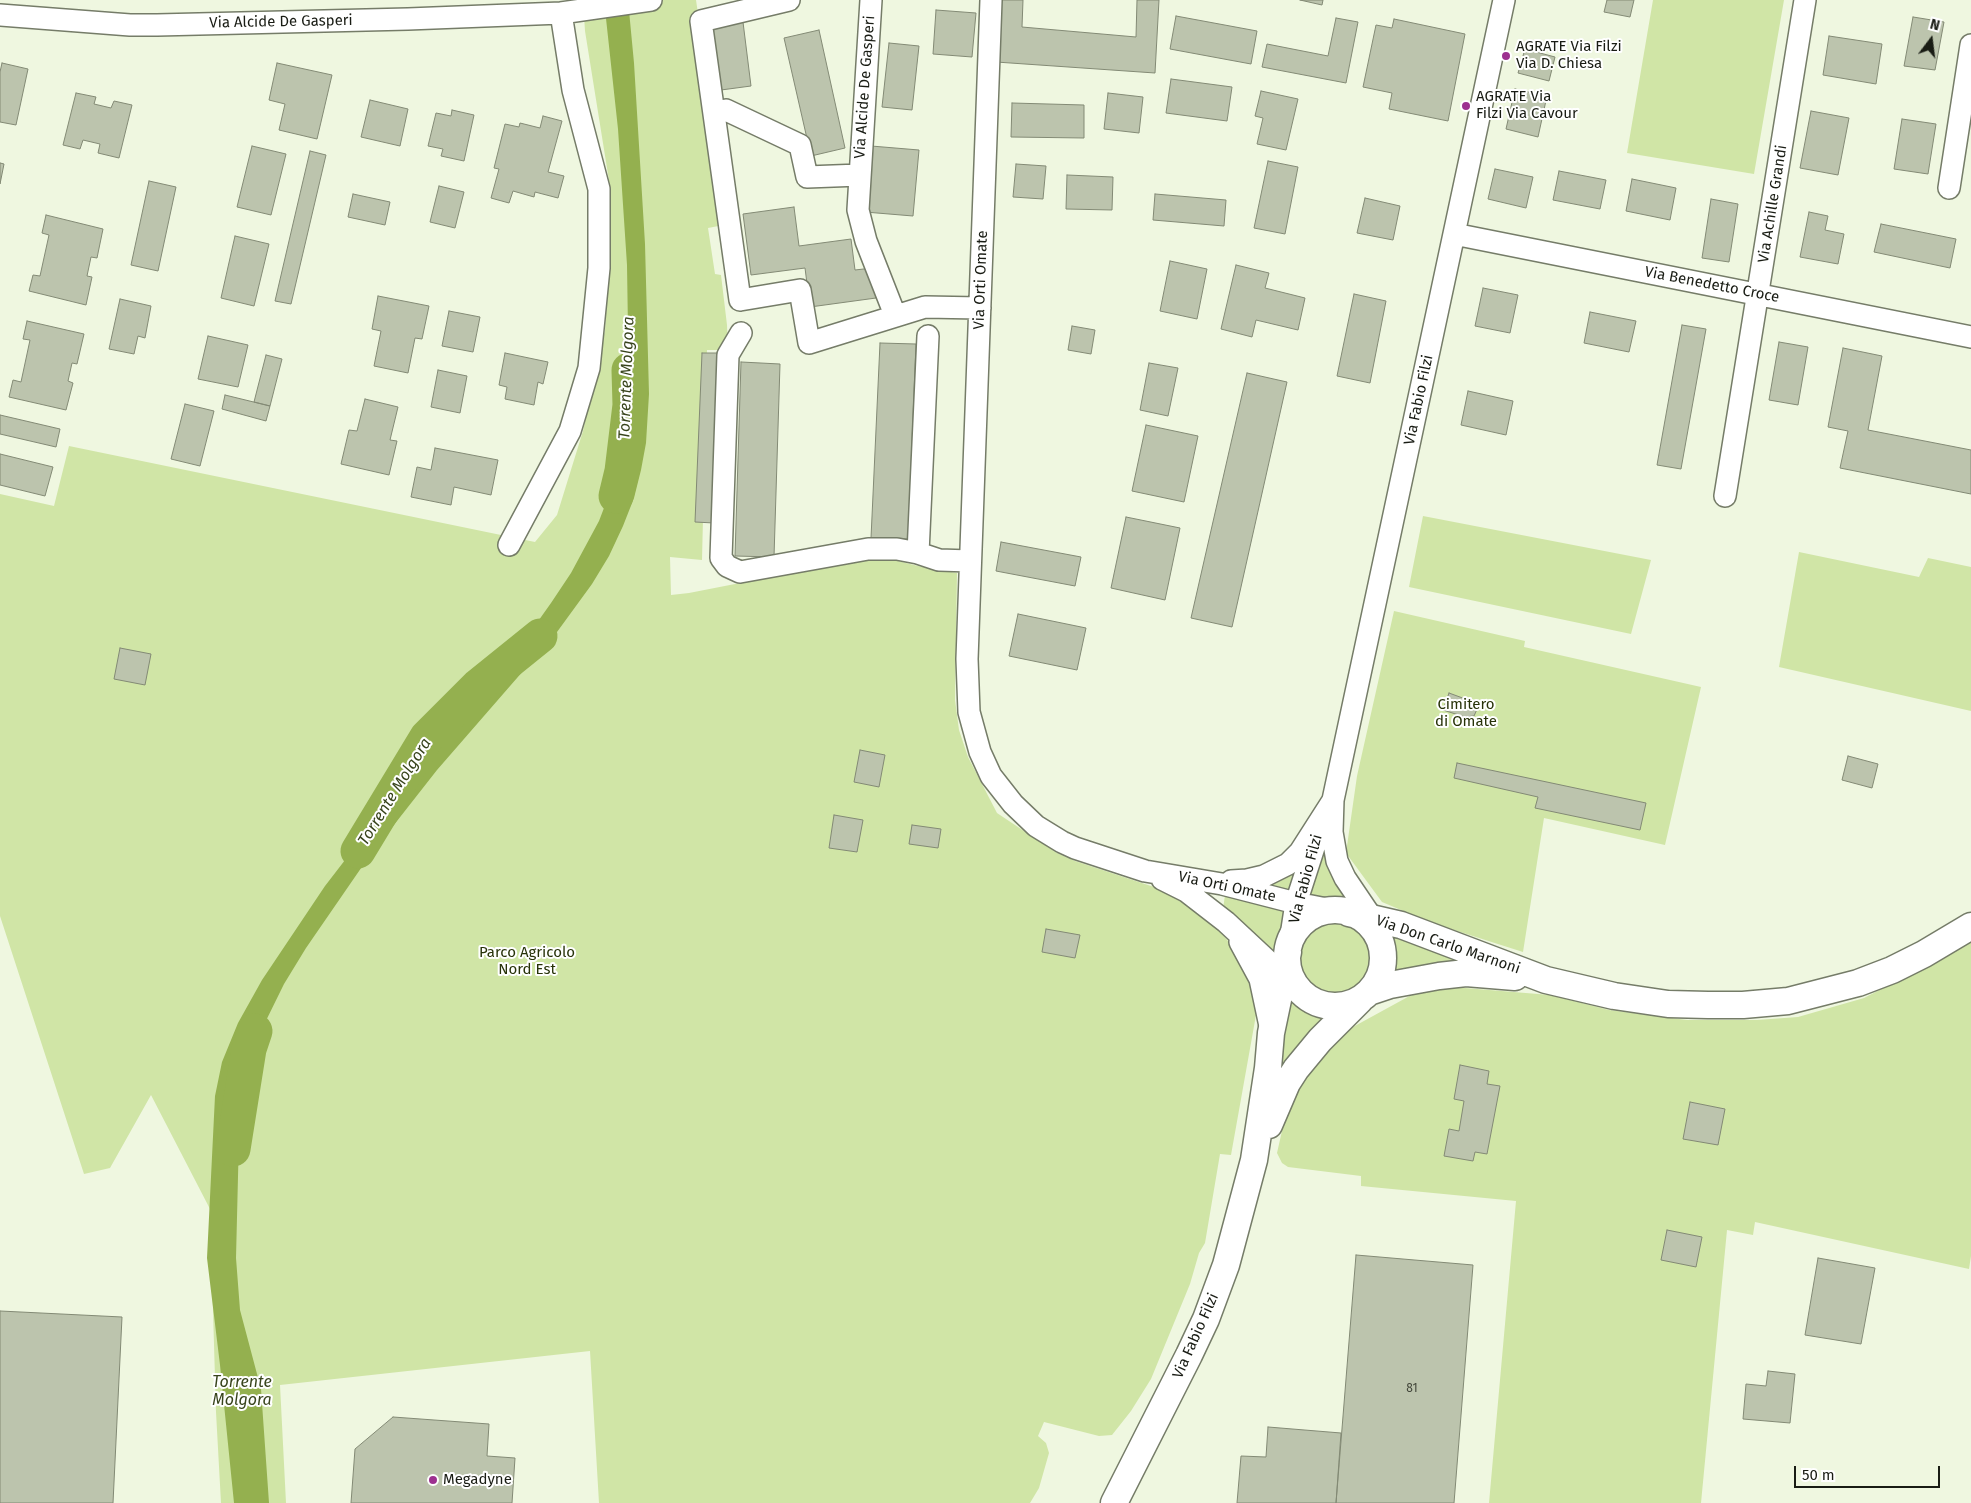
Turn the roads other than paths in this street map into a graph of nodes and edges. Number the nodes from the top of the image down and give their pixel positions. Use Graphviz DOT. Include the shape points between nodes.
graph roads {
  1 [pos="651,0"];
  2 [pos="788,0"];
  3 [pos="871,0"];
  4 [pos="991,0"];
  5 [pos="1504,0"];
  6 [pos="1805,0"];
  7 [pos="571,11"];
  8 [pos="0,15"];
  9 [pos="1971,45"];
  10 [pos="714,112"];
  11 [pos="860,175"];
  12 [pos="1949,188"];
  13 [pos="1454,234"];
  14 [pos="1759,294"];
  15 [pos="980,308"];
  16 [pos="895,315"];
  17 [pos="741,333"];
  18 [pos="928,336"];
  19 [pos="1971,337"];
  20 [pos="1725,496"];
  21 [pos="509,544"];
  22 [pos="918,553"];
  23 [pos="970,561"];
  24 [pos="1329,808"];
  25 [pos="1145,871"];
  26 [pos="1199,880"];
  27 [pos="1296,903"];
  28 [pos="1359,921"];
  29 [pos="1226,922"];
  30 [pos="1971,926"];
  31 [pos="1290,965"];
  32 [pos="1546,980"];
  33 [pos="1365,995"];
  34 [pos="1271,1032"];
  35 [pos="1254,1160"];
  36 [pos="1114,1503"];
  1 -- 7 [label="street, Via Alcide De Gasperi"];
  2 -- 10 [label="street" via="701,22"];
  3 -- 11 [label="street, Via Alcide De Gasperi"];
  4 -- 15 [label="street, Via Orti Omate"];
  5 -- 13 [label="street, Via Fabio Filzi"];
  6 -- 14 [label="street, Via Achille Grandi"];
  7 -- 8 [label="street, Via Alcide De Gasperi" via="408,19 143,25"];
  7 -- 21 [label="street" via="573,90 599,189 599,268 589,368 570,431"];
  9 -- 12 [label="street"];
  10 -- 11 [label="street, Via Alcide De Gasperi" via="726,110 800,145 807,177"];
  10 -- 16 [label="street" via="740,300 800,290 809,343"];
  11 -- 16 [label="street, Via Alcide De Gasperi" via="858,210 866,241"];
  13 -- 14 [label="street, Via Benedetto Croce"];
  13 -- 24 [label="street, Via Fabio Filzi"];
  14 -- 19 [label="street, Via Benedetto Croce"];
  14 -- 20 [label="street, Via Achille Grandi"];
  15 -- 16 [label="street" via="925,307"];
  15 -- 23 [label="street, Via Orti Omate"];
  17 -- 22 [label="street" via="728,355 721,558 726,566 740,572 868,549"];
  18 -- 22 [label="street"];
  22 -- 23 [label="street" via="939,560"];
  23 -- 25 [label="street, Via Orti Omate" via="969,712 985,764 1013,804 1049,834 1075,848"];
  24 -- 26 [label="street, Via Fabio Filzi" via="1300,852 1273,873 1247,880"];
  24 -- 27 [label="street, Via Fabio Filzi"];
  24 -- 28 [label="street, Via Fabio Filzi" via="1337,860"];
  25 -- 26 [label="street, Via Orti Omate"];
  25 -- 29 [label="street, Via Orti Omate" via="1186,891"];
  26 -- 27 [label="street, Via Orti Omate"];
  27 -- 28 [label="street, Via Orti Omate"];
  27 -- 31 [label="street, Via Fabio Filzi"];
  28 -- 31 [label="street" via="1322,913 1308,919 1298,929"];
  28 -- 32 [label="street, Via Don Carlo Marnoni" via="1401,925"];
  28 -- 33 [label="street" via="1383,959 1376,982"];
  29 -- 31 [label="street, Via Orti Omate"];
  29 -- 34 [label="street, Via Orti Omate" via="1260,979"];
  30 -- 32 [label="street, Via Don Carlo Marnoni" via="1924,954 1858,983 1773,1003 1668,1004 1614,996"];
  31 -- 33 [label="street" via="1314,1001 1330,1006 1347,1005"];
  31 -- 34 [label="street, Via Fabio Filzi"];
  32 -- 33 [label="street, Via Don Carlo Marnoni" via="1458,974 1400,983"];
  33 -- 35 [label="street, Via Fabio Filzi" via="1296,1069 1278,1102"];
  34 -- 35 [label="street, Via Fabio Filzi"];
  35 -- 36 [label="street, Via Fabio Filzi" via="1226,1265 1206,1319"];
}
